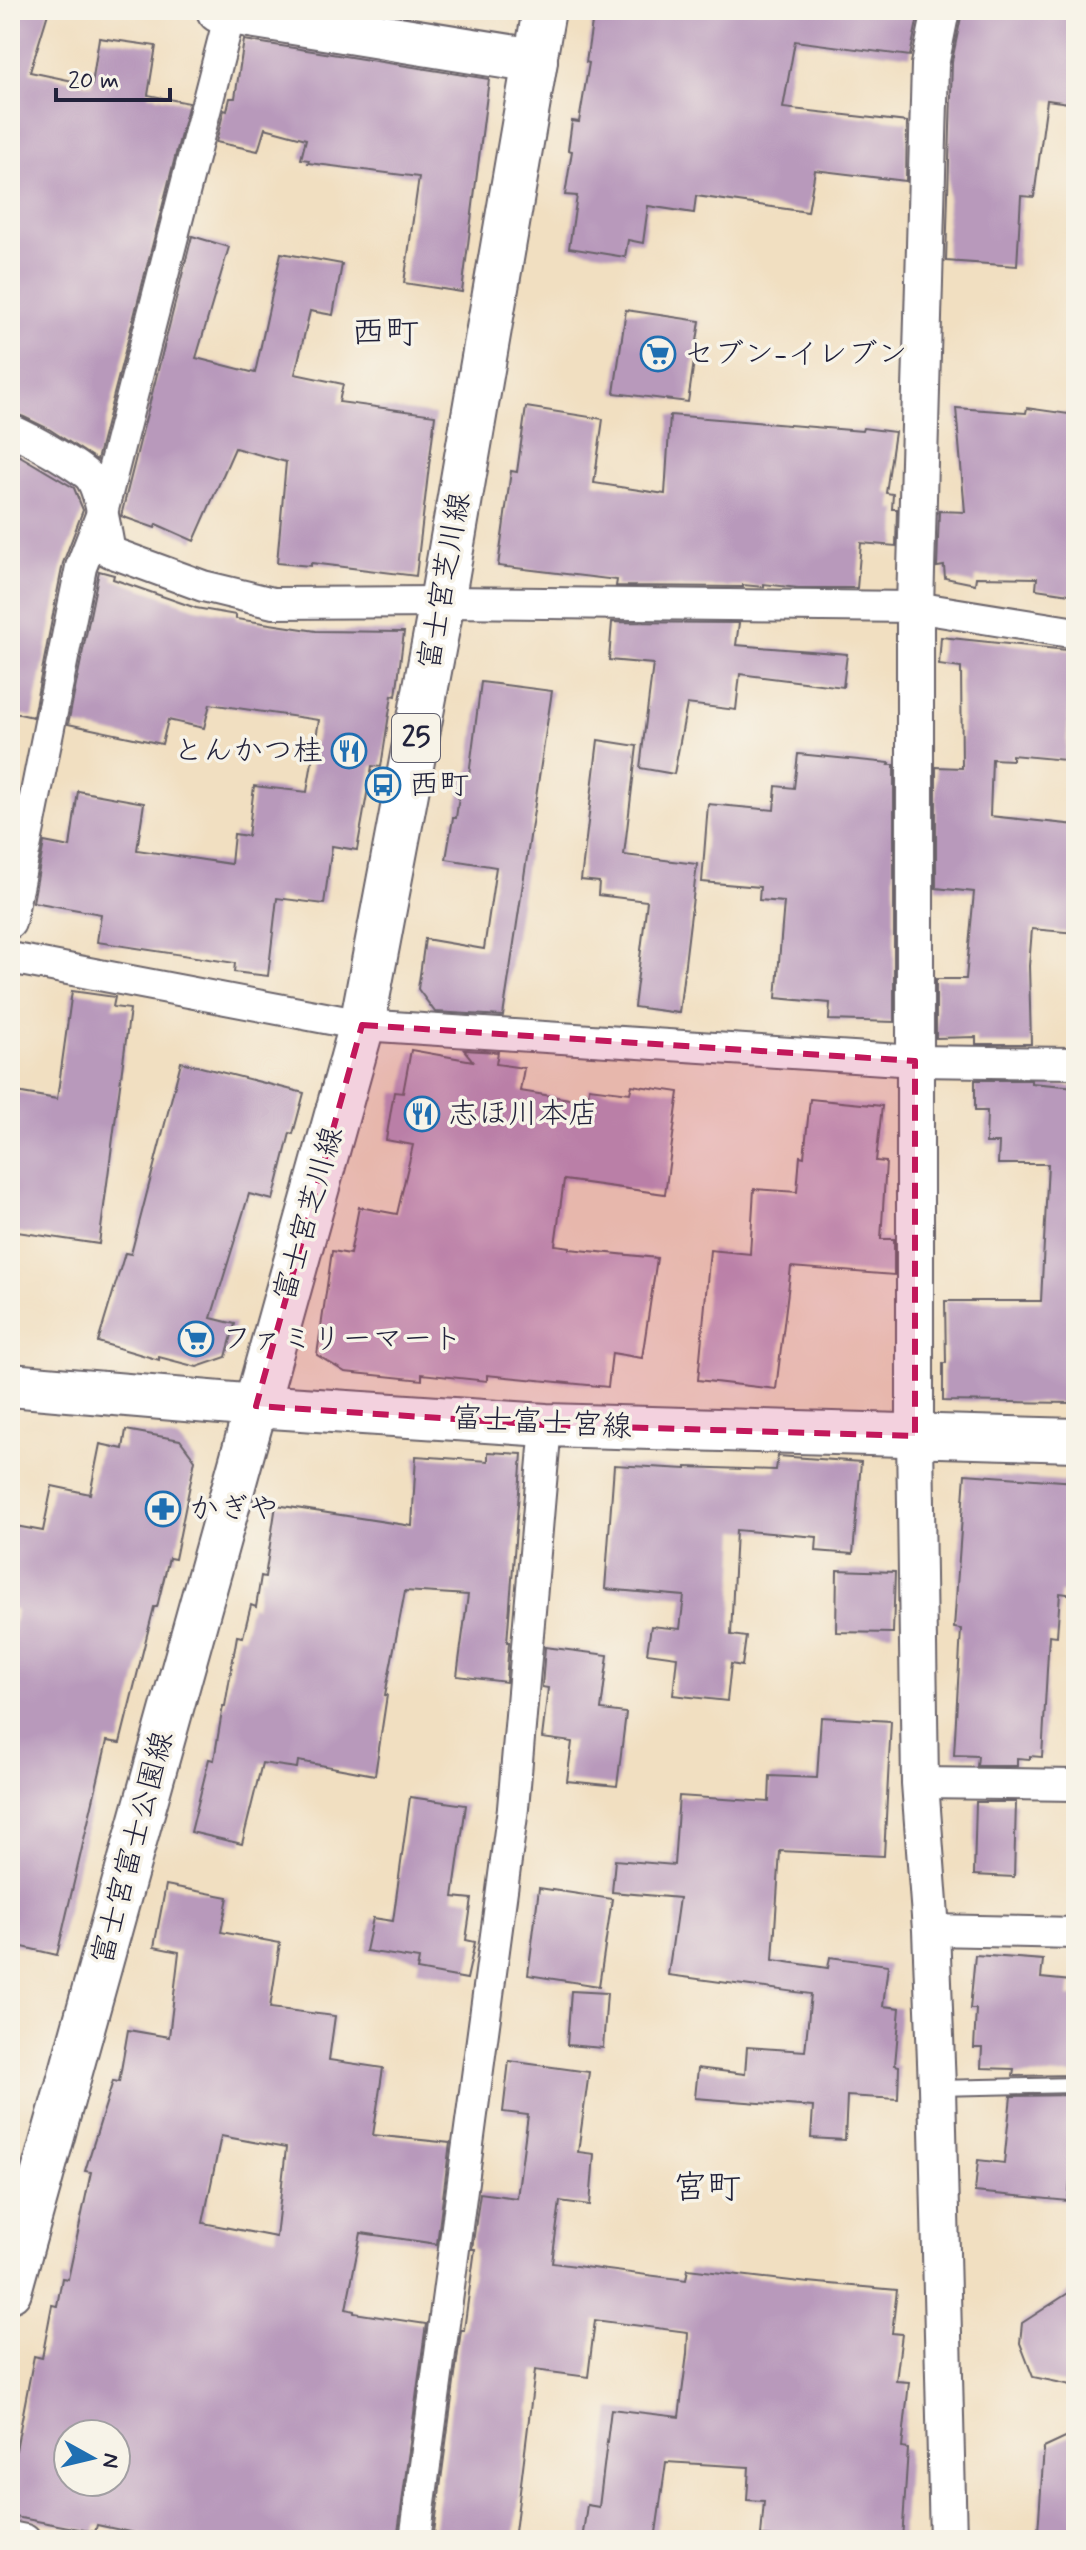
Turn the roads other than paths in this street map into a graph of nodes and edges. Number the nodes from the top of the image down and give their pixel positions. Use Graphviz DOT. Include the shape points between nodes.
graph roads {
  1 [pos="544,10"];
  2 [pos="941,10"];
  3 [pos="227,11"];
  4 [pos="535,61"];
  5 [pos="10,430"];
  6 [pos="102,513"];
  7 [pos="442,602"];
  8 [pos="915,607"];
  9 [pos="1076,633"];
  10 [pos="10,923"];
  11 [pos="10,958"];
  12 [pos="362,1025"];
  13 [pos="915,1061"];
  14 [pos="1076,1063"];
  15 [pos="10,1385"];
  16 [pos="256,1406"];
  17 [pos="546,1425"];
  18 [pos="915,1436"];
  19 [pos="1076,1440"];
  20 [pos="920,1783"];
  21 [pos="1076,1785"];
  22 [pos="931,1930"];
  23 [pos="1076,1933"];
  24 [pos="1076,2085"];
  25 [pos="937,2088"];
  26 [pos="10,2291"];
  27 [pos="10,2537"];
  28 [pos="25,2540"];
  29 [pos="415,2540"];
  30 [pos="948,2540"];
  1 -- 4 [label="main road"];
  2 -- 8 [label="street" via="930,65"];
  3 -- 4 [label="main road"];
  3 -- 6 [label="street"];
  4 -- 7 [label="main road, 富士宮芝川線 / 25"];
  5 -- 6 [label="street" via="91,477"];
  6 -- 7 [label="street" via="110,552 203,586 273,603"];
  6 -- 10 [label="street" via="81,567"];
  7 -- 8 [label="street"];
  7 -- 12 [label="main road, 富士宮芝川線 / 25"];
  8 -- 9 [label="street"];
  8 -- 13 [label="street"];
  11 -- 12 [label="street"];
  12 -- 13 [label="street"];
  12 -- 16 [label="main road, 富士宮芝川線 / 25"];
  13 -- 14 [label="street"];
  13 -- 18 [label="street"];
  15 -- 16 [label="main road, 富士富士宮線"];
  16 -- 17 [label="main road, 富士富士宮線"];
  16 -- 26 [label="main road, 富士宮富士公園線"];
  17 -- 18 [label="main road, 富士富士宮線"];
  17 -- 29 [label="street" via="513,1808"];
  18 -- 19 [label="main road, 富士富士宮線"];
  18 -- 20 [label="street"];
  20 -- 21 [label="street"];
  20 -- 22 [label="street"];
  22 -- 23 [label="street"];
  22 -- 25 [label="street"];
  24 -- 25 [label="lane"];
  25 -- 30 [label="street"];
  27 -- 28 [label="street"];
}
